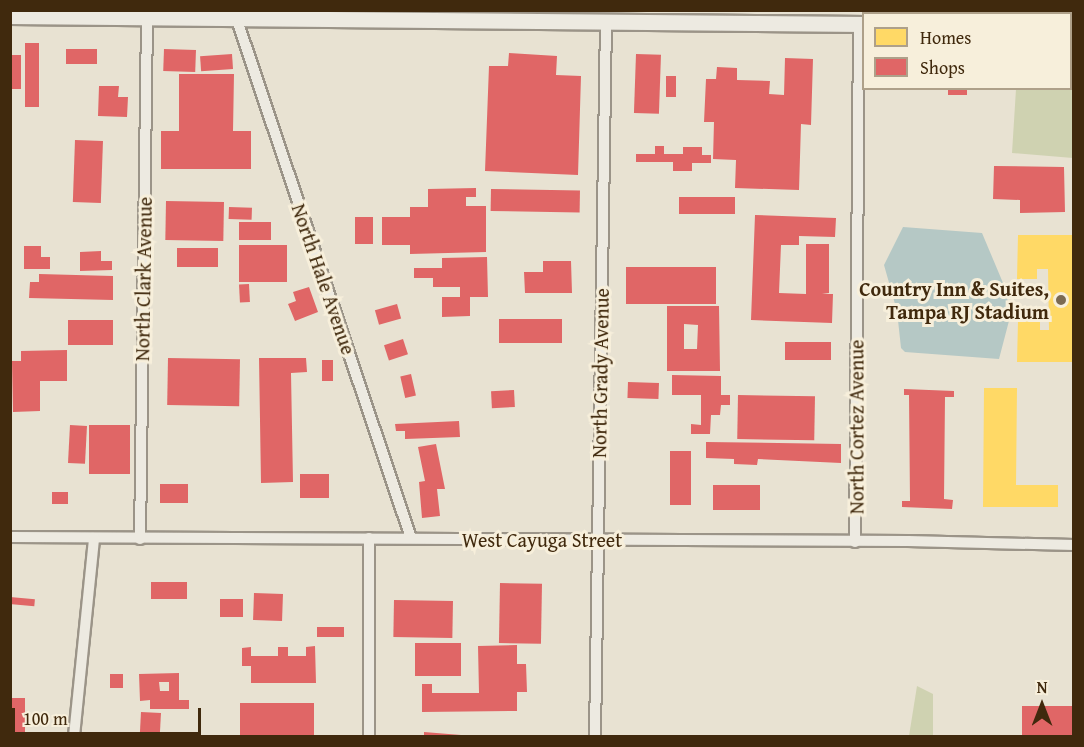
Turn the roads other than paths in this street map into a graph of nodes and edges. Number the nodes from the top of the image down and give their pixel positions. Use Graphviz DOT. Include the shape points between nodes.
graph roads {
  1 [pos="14,14"];
  2 [pos="343,15"];
  3 [pos="606,16"];
  4 [pos="147,19"];
  5 [pos="237,20"];
  6 [pos="861,24"];
  7 [pos="10,537"];
  8 [pos="94,538"];
  9 [pos="369,538"];
  10 [pos="411,538"];
  11 [pos="140,539"];
  12 [pos="597,540"];
  13 [pos="855,542"];
  14 [pos="1074,545"];
  15 [pos="74,736"];
  16 [pos="369,736"];
  17 [pos="595,736"];
  1 -- 4 [label="street"];
  2 -- 3 [label="street"];
  2 -- 5 [label="street"];
  3 -- 6 [label="street"];
  3 -- 12 [label="street, North Grady Avenue"];
  4 -- 5 [label="street"];
  4 -- 11 [label="street, North Clark Avenue"];
  5 -- 10 [label="street, North Hale Avenue"];
  6 -- 13 [label="street, North Cortez Avenue"];
  7 -- 8 [label="street, West Cayuga Street"];
  8 -- 11 [label="street, West Cayuga Street"];
  8 -- 15 [label="street"];
  9 -- 10 [label="street, West Cayuga Street"];
  9 -- 11 [label="street, West Cayuga Street"];
  9 -- 16 [label="street"];
  10 -- 12 [label="street, West Cayuga Street"];
  12 -- 13 [label="street, West Cayuga Street"];
  12 -- 17 [label="street, North Grady Avenue"];
  13 -- 14 [label="street, West Cayuga Street"];
}
